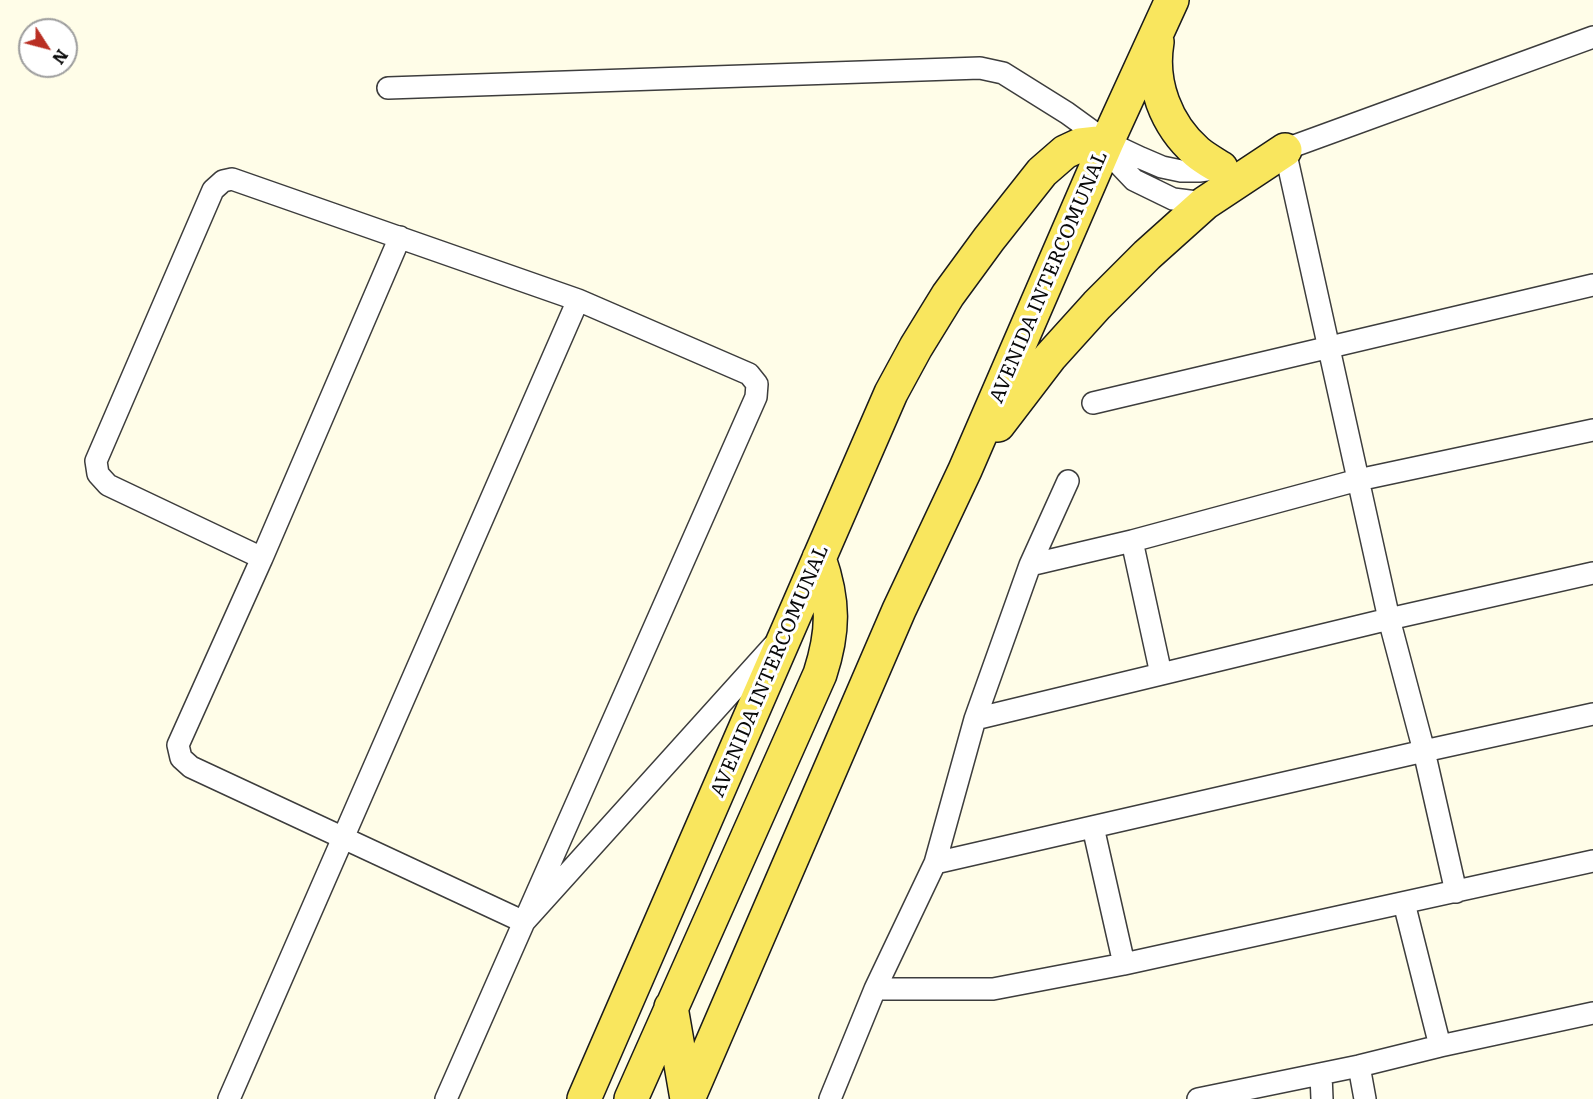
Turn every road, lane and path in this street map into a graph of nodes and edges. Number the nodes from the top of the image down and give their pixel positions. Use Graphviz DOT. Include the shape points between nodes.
graph roads {
  1 [pos="1172,0"];
  2 [pos="1159,29"];
  3 [pos="1593,37"];
  4 [pos="388,88"];
  5 [pos="1107,142"];
  6 [pos="1285,150"];
  7 [pos="1221,168"];
  8 [pos="1206,203"];
  9 [pos="400,237"];
  10 [pos="1593,285"];
  11 [pos="578,300"];
  12 [pos="1328,347"];
  13 [pos="1093,403"];
  14 [pos="1593,430"];
  15 [pos="965,470"];
  16 [pos="1358,480"];
  17 [pos="1068,481"];
  18 [pos="1132,541"];
  19 [pos="262,558"];
  20 [pos="819,558"];
  21 [pos="1030,565"];
  22 [pos="1593,573"];
  23 [pos="1389,619"];
  24 [pos="789,628"];
  25 [pos="1161,674"];
  26 [pos="1593,714"];
  27 [pos="975,719"];
  28 [pos="1424,751"];
  29 [pos="1093,827"];
  30 [pos="344,837"];
  31 [pos="1593,861"];
  32 [pos="935,863"];
  33 [pos="1456,892"];
  34 [pos="1404,903"];
  35 [pos="524,922"];
  36 [pos="1124,964"];
  37 [pos="875,989"];
  38 [pos="671,1007"];
  39 [pos="1593,1013"];
  40 [pos="1440,1046"];
  41 [pos="1359,1066"];
  42 [pos="1321,1074"];
  43 [pos="229,1099"];
  44 [pos="446,1099"];
  45 [pos="584,1099"];
  46 [pos="630,1099"];
  47 [pos="687,1099"];
  48 [pos="830,1099"];
  49 [pos="1198,1099"];
  50 [pos="1322,1099"];
  51 [pos="1365,1099"];
  1 -- 2 [label="main road"];
  2 -- 5 [label="main road"];
  2 -- 7 [label="main road" via="1154,56 1165,109 1179,133 1198,153"];
  3 -- 6 [label="street"];
  4 -- 5 [label="street" via="980,68 1003,73"];
  5 -- 7 [label="street" via="1162,167 1181,171"];
  5 -- 8 [label="street" via="1115,160 1134,180 1173,199"];
  5 -- 15 [label="main road, AVENIDA INTERCOMUNAL"];
  5 -- 20 [label="main road, AVENIDA INTERCOMUNAL" via="1080,145 1042,172 948,295 891,393"];
  6 -- 7 [label="street"];
  6 -- 8 [label="main road"];
  6 -- 12 [label="street"];
  8 -- 15 [label="main road" via="1097,305 1006,413"];
  9 -- 11 [label="street"];
  9 -- 19 [label="street"];
  9 -- 19 [label="street" via="232,179 223,181 213,190 100,450 96,461 98,474 108,485"];
  10 -- 12 [label="street"];
  11 -- 30 [label="street"];
  11 -- 35 [label="street" via="749,374 757,384 756,397"];
  12 -- 13 [label="street"];
  12 -- 16 [label="street"];
  14 -- 16 [label="street"];
  15 -- 47 [label="main road, AVENIDA INTERCOMUNAL" via="899,610"];
  16 -- 18 [label="street"];
  16 -- 23 [label="street"];
  17 -- 21 [label="street"];
  18 -- 21 [label="street"];
  18 -- 25 [label="street"];
  19 -- 30 [label="street" via="178,745 180,758 191,767"];
  20 -- 24 [label="main road, AVENIDA INTERCOMUNAL"];
  20 -- 38 [label="main road" via="827,580 831,628 820,674"];
  21 -- 27 [label="street"];
  22 -- 23 [label="street"];
  23 -- 25 [label="street"];
  23 -- 28 [label="street"];
  24 -- 35 [label="street"];
  24 -- 45 [label="main road, AVENIDA INTERCOMUNAL"];
  25 -- 27 [label="street"];
  26 -- 28 [label="street"];
  27 -- 32 [label="street"];
  28 -- 29 [label="street"];
  28 -- 33 [label="street"];
  29 -- 32 [label="street"];
  29 -- 36 [label="street"];
  30 -- 35 [label="street"];
  30 -- 43 [label="street"];
  31 -- 33 [label="street"];
  32 -- 37 [label="street"];
  33 -- 34 [label="street"];
  34 -- 36 [label="street"];
  34 -- 40 [label="street"];
  35 -- 44 [label="street"];
  36 -- 37 [label="street" via="993,989"];
  37 -- 48 [label="street"];
  38 -- 46 [label="main road"];
  38 -- 47 [label="main road"];
  39 -- 40 [label="street"];
  40 -- 41 [label="street"];
  41 -- 42 [label="street"];
  41 -- 51 [label="street"];
  42 -- 49 [label="street"];
  42 -- 50 [label="street"];
}
